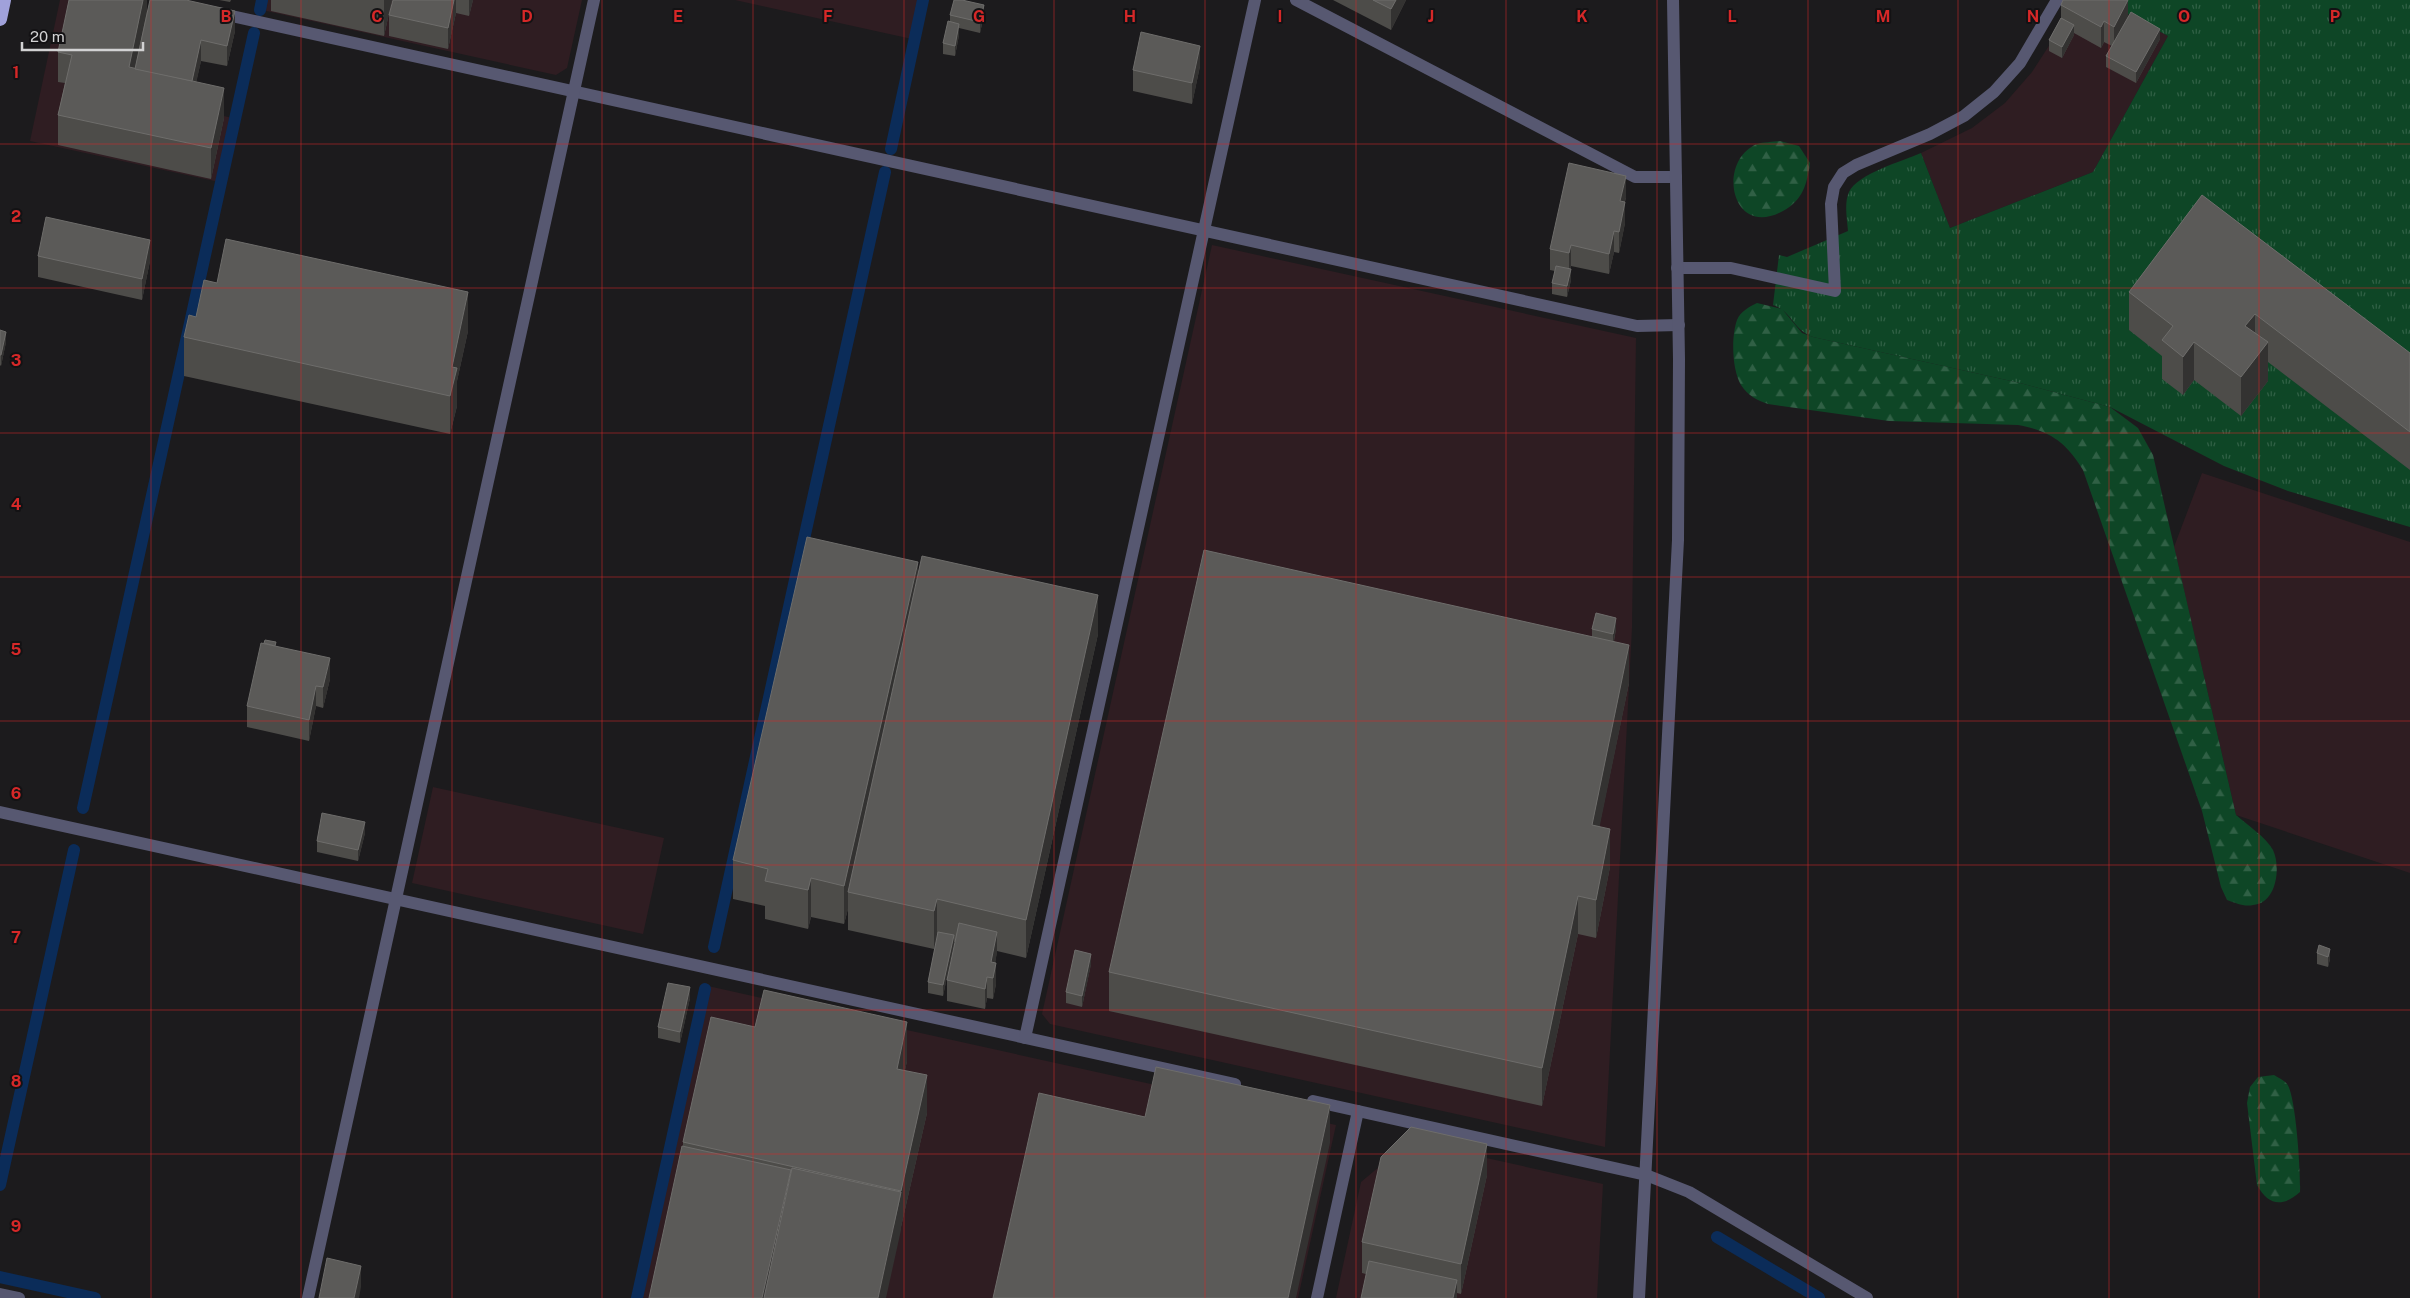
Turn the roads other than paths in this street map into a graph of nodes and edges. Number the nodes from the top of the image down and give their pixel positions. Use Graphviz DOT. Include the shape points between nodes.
graph roads {
  1 [pos="4,0"];
  2 [pos="594,0"];
  3 [pos="1255,0"];
  4 [pos="1296,0"];
  5 [pos="1673,0"];
  6 [pos="2057,0"];
  7 [pos="208,11"];
  8 [pos="0,20"];
  9 [pos="574,91"];
  10 [pos="1676,177"];
  11 [pos="1203,230"];
  12 [pos="1677,268"];
  13 [pos="1679,325"];
  14 [pos="0,812"];
  15 [pos="396,899"];
  16 [pos="1025,1038"];
  17 [pos="1244,1086"];
  18 [pos="1301,1098"];
  19 [pos="1358,1111"];
  20 [pos="1646,1175"];
  21 [pos="0,1294"];
  22 [pos="19,1298"];
  23 [pos="308,1298"];
  24 [pos="1317,1298"];
  25 [pos="1639,1298"];
  26 [pos="1867,1298"];
  1 -- 8 [label="highway"];
  2 -- 9 [label="street"];
  3 -- 11 [label="street"];
  4 -- 10 [label="street" via="1635,178"];
  5 -- 10 [label="street"];
  6 -- 12 [label="street" via="2020,63 1994,92 1964,116 1842,173 1834,187 1831,204 1835,290 1732,268"];
  7 -- 9 [label="street"];
  9 -- 11 [label="street"];
  9 -- 15 [label="street"];
  10 -- 12 [label="street"];
  11 -- 13 [label="street" via="1637,326"];
  11 -- 16 [label="street"];
  12 -- 13 [label="street"];
  13 -- 20 [label="street" via="1675,630"];
  14 -- 15 [label="street"];
  15 -- 16 [label="street"];
  15 -- 23 [label="street"];
  16 -- 17 [label="street"];
  18 -- 19 [label="street"];
  19 -- 20 [label="street"];
  19 -- 24 [label="street"];
  20 -- 25 [label="street"];
  20 -- 26 [label="street" via="1689,1192"];
  21 -- 22 [label="street"];
}
